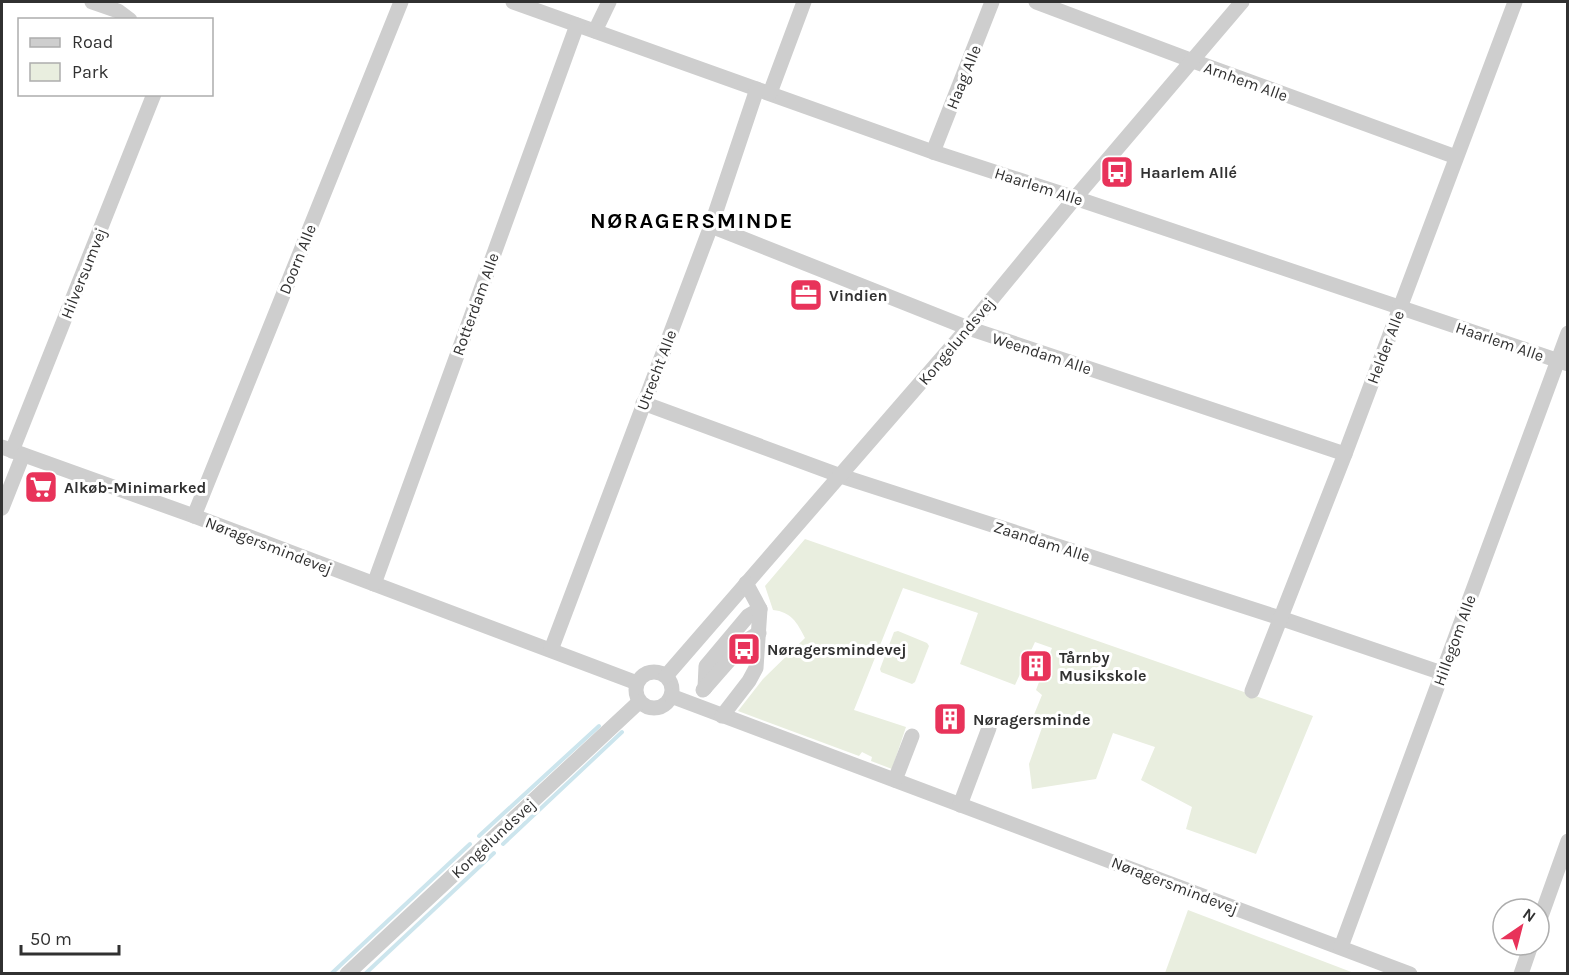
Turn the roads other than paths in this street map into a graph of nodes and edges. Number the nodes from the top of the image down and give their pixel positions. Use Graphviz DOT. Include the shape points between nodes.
graph roads {
  1 [pos="92,2"];
  2 [pos="400,2"];
  3 [pos="513,2"];
  4 [pos="609,2"];
  5 [pos="804,2"];
  6 [pos="992,2"];
  7 [pos="1036,2"];
  8 [pos="1242,2"];
  9 [pos="1515,2"];
  10 [pos="127,18"];
  11 [pos="577,25"];
  12 [pos="595,31"];
  13 [pos="1193,61"];
  14 [pos="763,91"];
  15 [pos="153,96"];
  16 [pos="933,152"];
  17 [pos="1456,157"];
  18 [pos="1075,198"];
  19 [pos="711,226"];
  20 [pos="1400,307"];
  21 [pos="968,328"];
  22 [pos="1568,333"];
  23 [pos="1563,362"];
  24 [pos="643,403"];
  25 [pos="12,451"];
  26 [pos="1345,454"];
  27 [pos="841,476"];
  28 [pos="2,508"];
  29 [pos="194,516"];
  30 [pos="746,583"];
  31 [pos="374,584"];
  32 [pos="760,609"];
  33 [pos="1280,618"];
  34 [pos="759,633"];
  35 [pos="551,650"];
  36 [pos="1442,673"];
  37 [pos="666,676"];
  38 [pos="637,683"];
  39 [pos="705,688"];
  40 [pos="1252,691"];
  41 [pos="671,696"];
  42 [pos="639,702"];
  43 [pos="691,704"];
  44 [pos="722,716"];
  45 [pos="989,728"];
  46 [pos="912,736"];
  47 [pos="895,780"];
  48 [pos="960,805"];
  49 [pos="1568,841"];
  50 [pos="1548,897"];
  51 [pos="1341,947"];
  52 [pos="1527,957"];
  53 [pos="347,974"];
  54 [pos="1410,974"];
  55 [pos="1521,974"];
  1 -- 10 [label="street"];
  2 -- 29 [label="street, Doorn Alle"];
  3 -- 11 [label="street, Haarlem Alle"];
  4 -- 12 [label="street"];
  5 -- 14 [label="street, Utrecht Alle"];
  6 -- 16 [label="street, Haag Alle"];
  7 -- 13 [label="street, Arnhem Alle"];
  8 -- 13 [label="street, Kongelundsvej"];
  9 -- 17 [label="street, Helder Alle"];
  11 -- 12 [label="street, Haarlem Alle"];
  11 -- 31 [label="street, Rotterdam Alle"];
  12 -- 14 [label="street, Haarlem Alle"];
  13 -- 17 [label="street, Arnhem Alle"];
  13 -- 18 [label="street, Kongelundsvej"];
  14 -- 16 [label="street, Haarlem Alle"];
  14 -- 19 [label="street, Utrecht Alle"];
  15 -- 25 [label="street, Hilversumvej"];
  16 -- 18 [label="street, Haarlem Alle"];
  17 -- 20 [label="street, Helder Alle"];
  18 -- 20 [label="street, Haarlem Alle"];
  18 -- 21 [label="street, Kongelundsvej"];
  19 -- 21 [label="street, Weendam Alle"];
  19 -- 24 [label="street, Utrecht Alle"];
  20 -- 23 [label="street, Haarlem Alle"];
  20 -- 26 [label="street, Helder Alle"];
  21 -- 26 [label="street, Weendam Alle"];
  21 -- 27 [label="street, Kongelundsvej"];
  22 -- 23 [label="street, Hillegom Alle"];
  23 -- 36 [label="street, Hillegom Alle"];
  24 -- 27 [label="street, Zaandam Alle"];
  24 -- 35 [label="street, Utrecht Alle"];
  25 -- 28 [label="street, Hilversumvej"];
  25 -- 29 [label="street, Nøragersmindevej"];
  26 -- 33 [label="street, Helder Alle"];
  27 -- 30 [label="street, Kongelundsvej"];
  27 -- 33 [label="street, Zaandam Alle"];
  29 -- 31 [label="street, Nøragersmindevej"];
  30 -- 32 [label="street"];
  30 -- 37 [label="street, Kongelundsvej"];
  31 -- 35 [label="street, Nøragersmindevej"];
  32 -- 34 [label="street"];
  32 -- 39 [label="street" via="748,616 706,666"];
  33 -- 36 [label="street, Zaandam Alle"];
  33 -- 40 [label="street, Helder Alle"];
  34 -- 39 [label="street" via="746,641"];
  34 -- 44 [label="street" via="756,668"];
  35 -- 38 [label="street, Nøragersmindevej"];
  36 -- 51 [label="street, Hillegom Alle"];
  37 -- 38 [label="street" via="653,672"];
  37 -- 41 [label="street"];
  38 -- 42 [label="street"];
  39 -- 43 [label="street"];
  41 -- 42 [label="street" via="657,708"];
  41 -- 43 [label="street, Nøragersmindevej"];
  42 -- 53 [label="street, Kongelundsvej"];
  43 -- 44 [label="street, Nøragersmindevej"];
  44 -- 47 [label="street, Nøragersmindevej"];
  45 -- 48 [label="street"];
  46 -- 47 [label="street"];
  47 -- 48 [label="street, Nøragersmindevej"];
  48 -- 51 [label="street, Nøragersmindevej"];
  49 -- 50 [label="street"];
  51 -- 54 [label="street, Nøragersmindevej"];
  52 -- 55 [label="street"];
}
